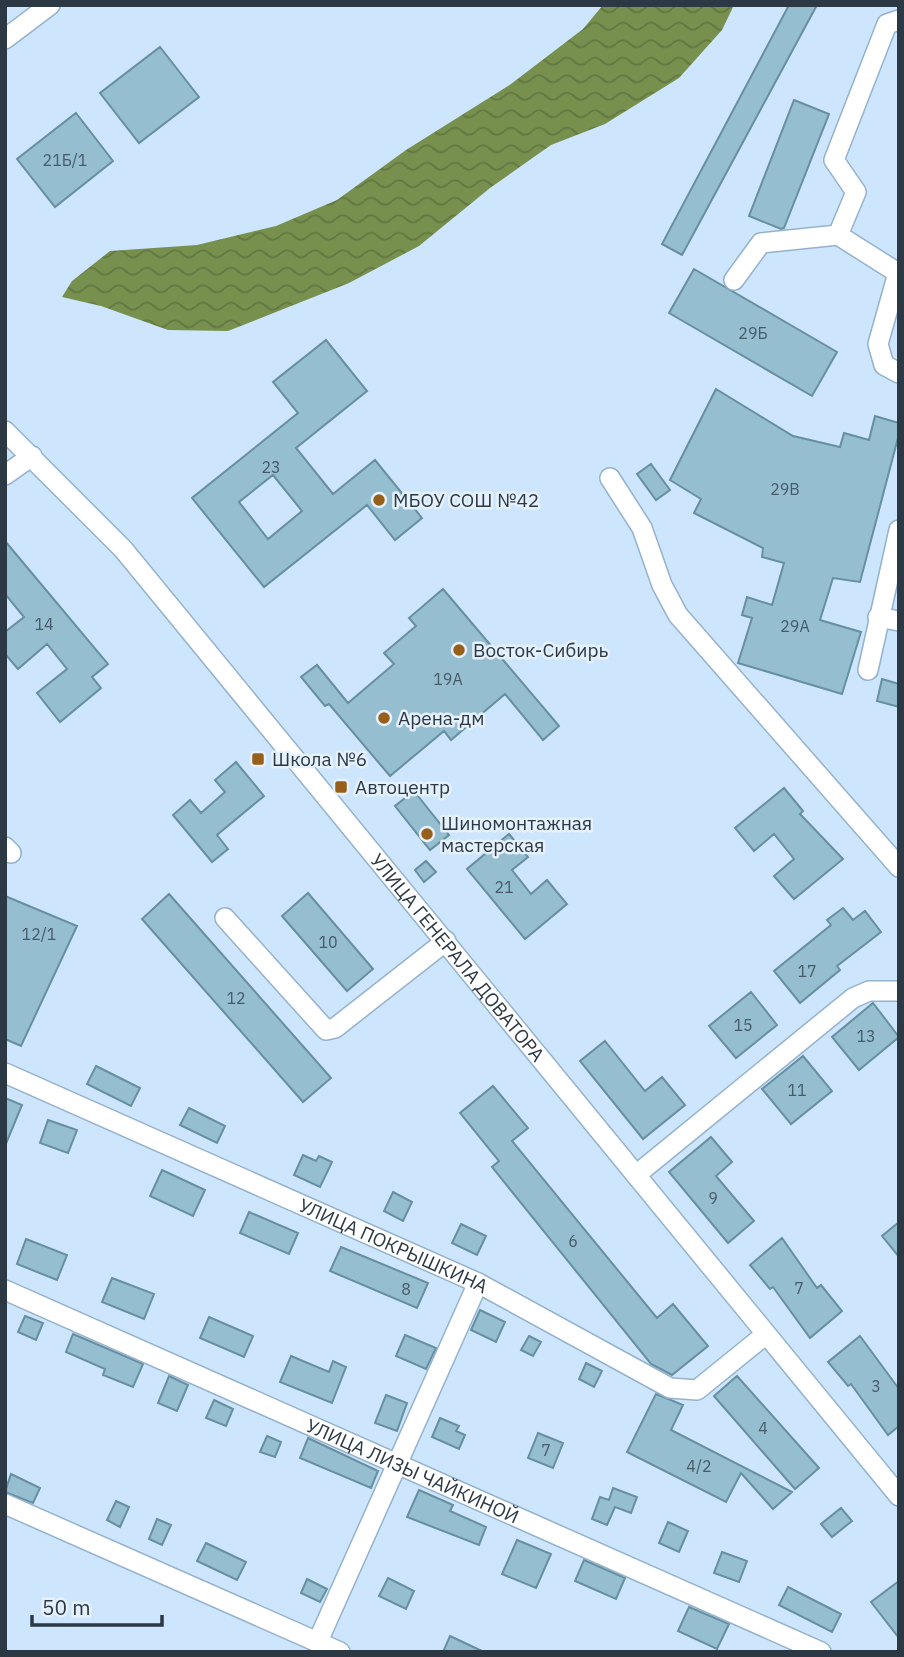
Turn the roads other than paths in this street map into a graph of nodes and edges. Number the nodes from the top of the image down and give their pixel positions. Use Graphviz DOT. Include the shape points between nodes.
graph roads {
  1 [pos="50,5"];
  2 [pos="899,20"];
  3 [pos="5,39"];
  4 [pos="838,235"];
  5 [pos="734,280"];
  6 [pos="899,373"];
  7 [pos="5,430"];
  8 [pos="32,456"];
  9 [pos="5,475"];
  10 [pos="610,478"];
  11 [pos="899,530"];
  12 [pos="878,617"];
  13 [pos="899,621"];
  14 [pos="868,670"];
  15 [pos="899,867"];
  16 [pos="225,918"];
  17 [pos="446,941"];
  18 [pos="899,991"];
  19 [pos="5,1073"];
  20 [pos="636,1175"];
  21 [pos="478,1283"];
  22 [pos="5,1290"];
  23 [pos="765,1335"];
  24 [pos="397,1463"];
  25 [pos="899,1496"];
  26 [pos="5,1504"];
  27 [pos="318,1641"];
  28 [pos="340,1652"];
  29 [pos="821,1652"];
  1 -- 3 [label="street"];
  2 -- 4 [label="street" via="887,24 834,160 856,192"];
  4 -- 5 [label="street" via="761,243"];
  4 -- 6 [label="street" via="898,273 878,344 884,365"];
  7 -- 8 [label="street, УЛИЦА ГЕНЕРАЛА ДОВАТОРА"];
  8 -- 9 [label="street"];
  8 -- 17 [label="street, УЛИЦА ГЕНЕРАЛА ДОВАТОРА" via="123,549"];
  10 -- 15 [label="street" via="642,528 678,615"];
  11 -- 12 [label="street"];
  12 -- 13 [label="street"];
  12 -- 14 [label="street"];
  16 -- 17 [label="street" via="326,1030 335,1028"];
  17 -- 20 [label="street, УЛИЦА ГЕНЕРАЛА ДОВАТОРА"];
  18 -- 20 [label="street" via="869,991 853,998"];
  19 -- 21 [label="street, УЛИЦА ПОКРЫШКИНА"];
  20 -- 23 [label="street, УЛИЦА ГЕНЕРАЛА ДОВАТОРА"];
  21 -- 23 [label="street, УЛИЦА ПОКРЫШКИНА" via="681,1391 697,1390"];
  21 -- 24 [label="street"];
  22 -- 24 [label="street, УЛИЦА ЛИЗЫ ЧАЙКИНОЙ"];
  23 -- 25 [label="street, УЛИЦА ГЕНЕРАЛА ДОВАТОРА"];
  24 -- 27 [label="street"];
  24 -- 29 [label="street, УЛИЦА ЛИЗЫ ЧАЙКИНОЙ"];
  26 -- 27 [label="street"];
  27 -- 28 [label="street"];
}
